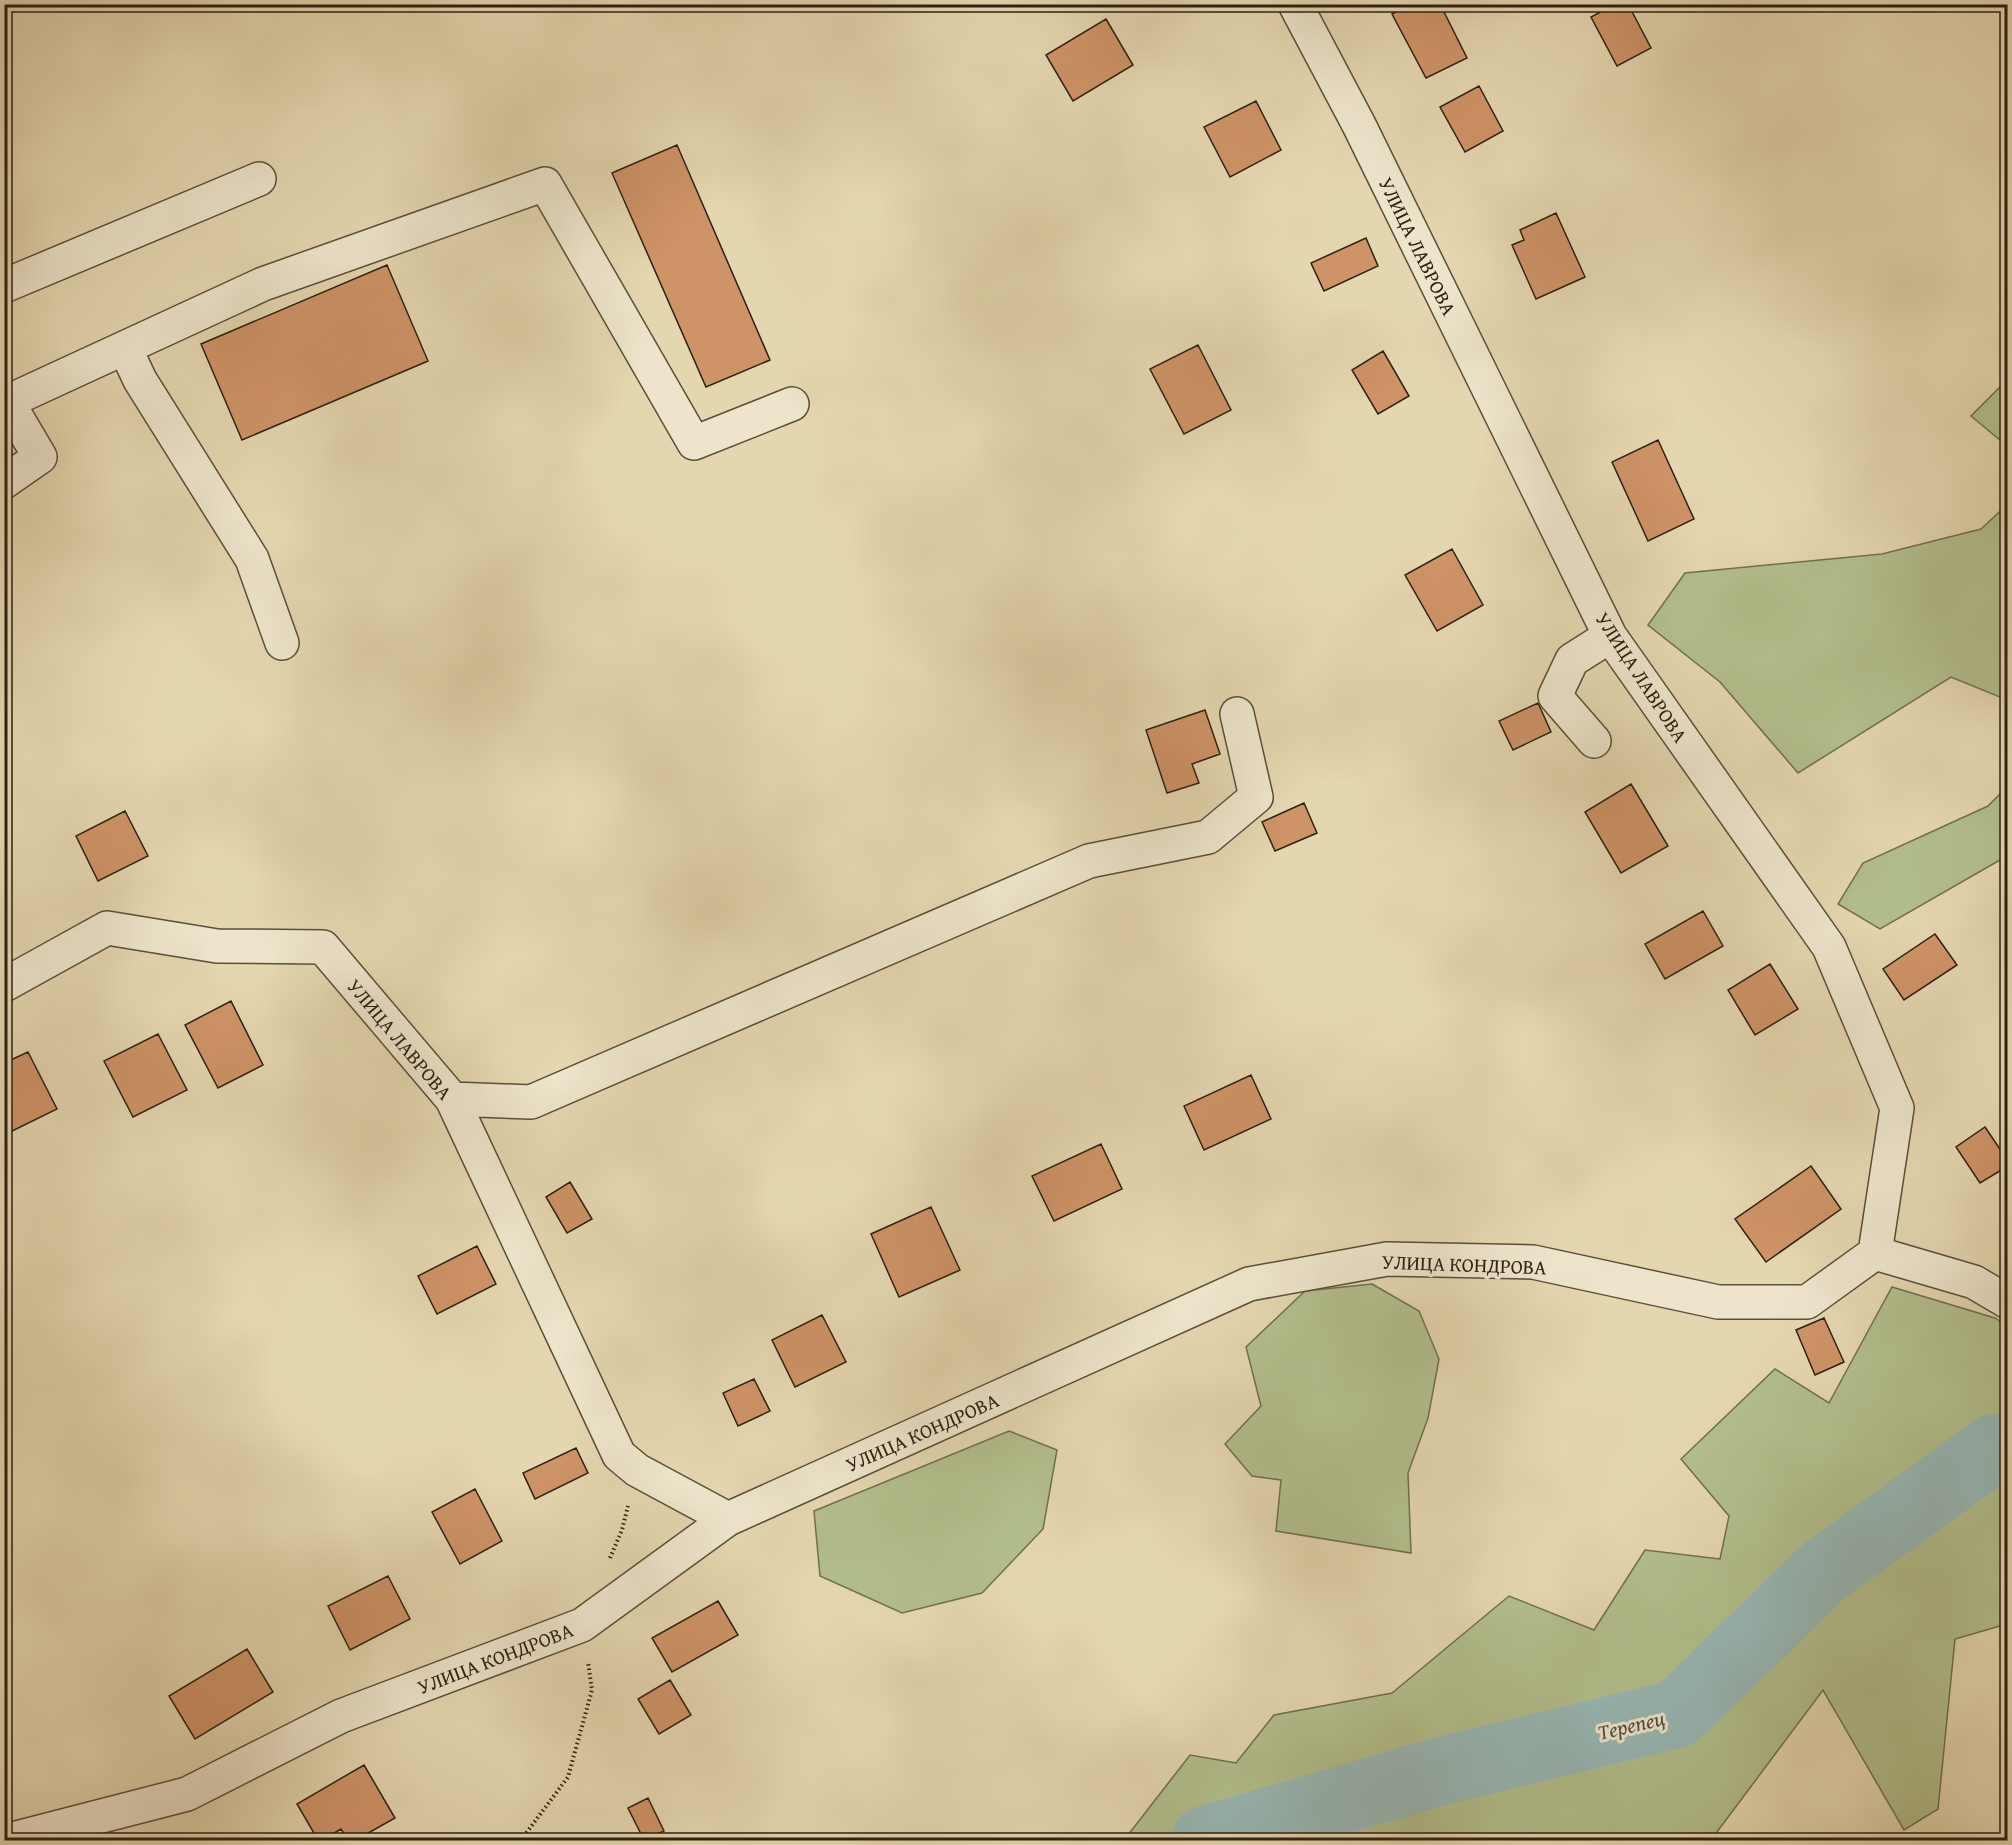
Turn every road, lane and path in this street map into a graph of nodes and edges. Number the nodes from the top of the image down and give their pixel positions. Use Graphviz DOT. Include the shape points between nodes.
graph roads {
  1 [pos="1295,4"];
  2 [pos="259,179"];
  3 [pos="4,286"];
  4 [pos="125,348"];
  5 [pos="6,399"];
  6 [pos="792,404"];
  7 [pos="4,482"];
  8 [pos="1610,636"];
  9 [pos="282,643"];
  10 [pos="1237,714"];
  11 [pos="1594,741"];
  12 [pos="4,985"];
  13 [pos="452,1099"];
  14 [pos="1875,1253"];
  15 [pos="2007,1302"];
  16 [pos="728,1520"];
  17 [pos="9,1840"];
  1 -- 8 [label="street, УЛИЦА ЛАВРОВА" via="1359,125"];
  2 -- 3 [label="street"];
  4 -- 5 [label="street"];
  4 -- 6 [label="street" via="263,284 545,184 694,443"];
  4 -- 9 [label="street" via="140,380 252,559"];
  5 -- 7 [label="street" via="40,457"];
  8 -- 11 [label="street" via="1572,660 1556,696"];
  8 -- 14 [label="street, УЛИЦА ЛАВРОВА" via="1829,947 1897,1108"];
  10 -- 13 [label="street" via="1256,797 1208,837 1089,861 531,1102"];
  12 -- 13 [label="street, УЛИЦА ЛАВРОВА" via="107,928 217,946 323,947"];
  13 -- 16 [label="street, УЛИЦА ЛАВРОВА" via="619,1455 637,1470"];
  14 -- 15 [label="street" via="1974,1282"];
  14 -- 16 [label="street, УЛИЦА КОНДРОВА" via="1807,1302 1718,1302 1533,1262 1387,1259 1249,1284"];
  16 -- 17 [label="street, УЛИЦА КОНДРОВА" via="582,1625 341,1716 187,1794"];
}
